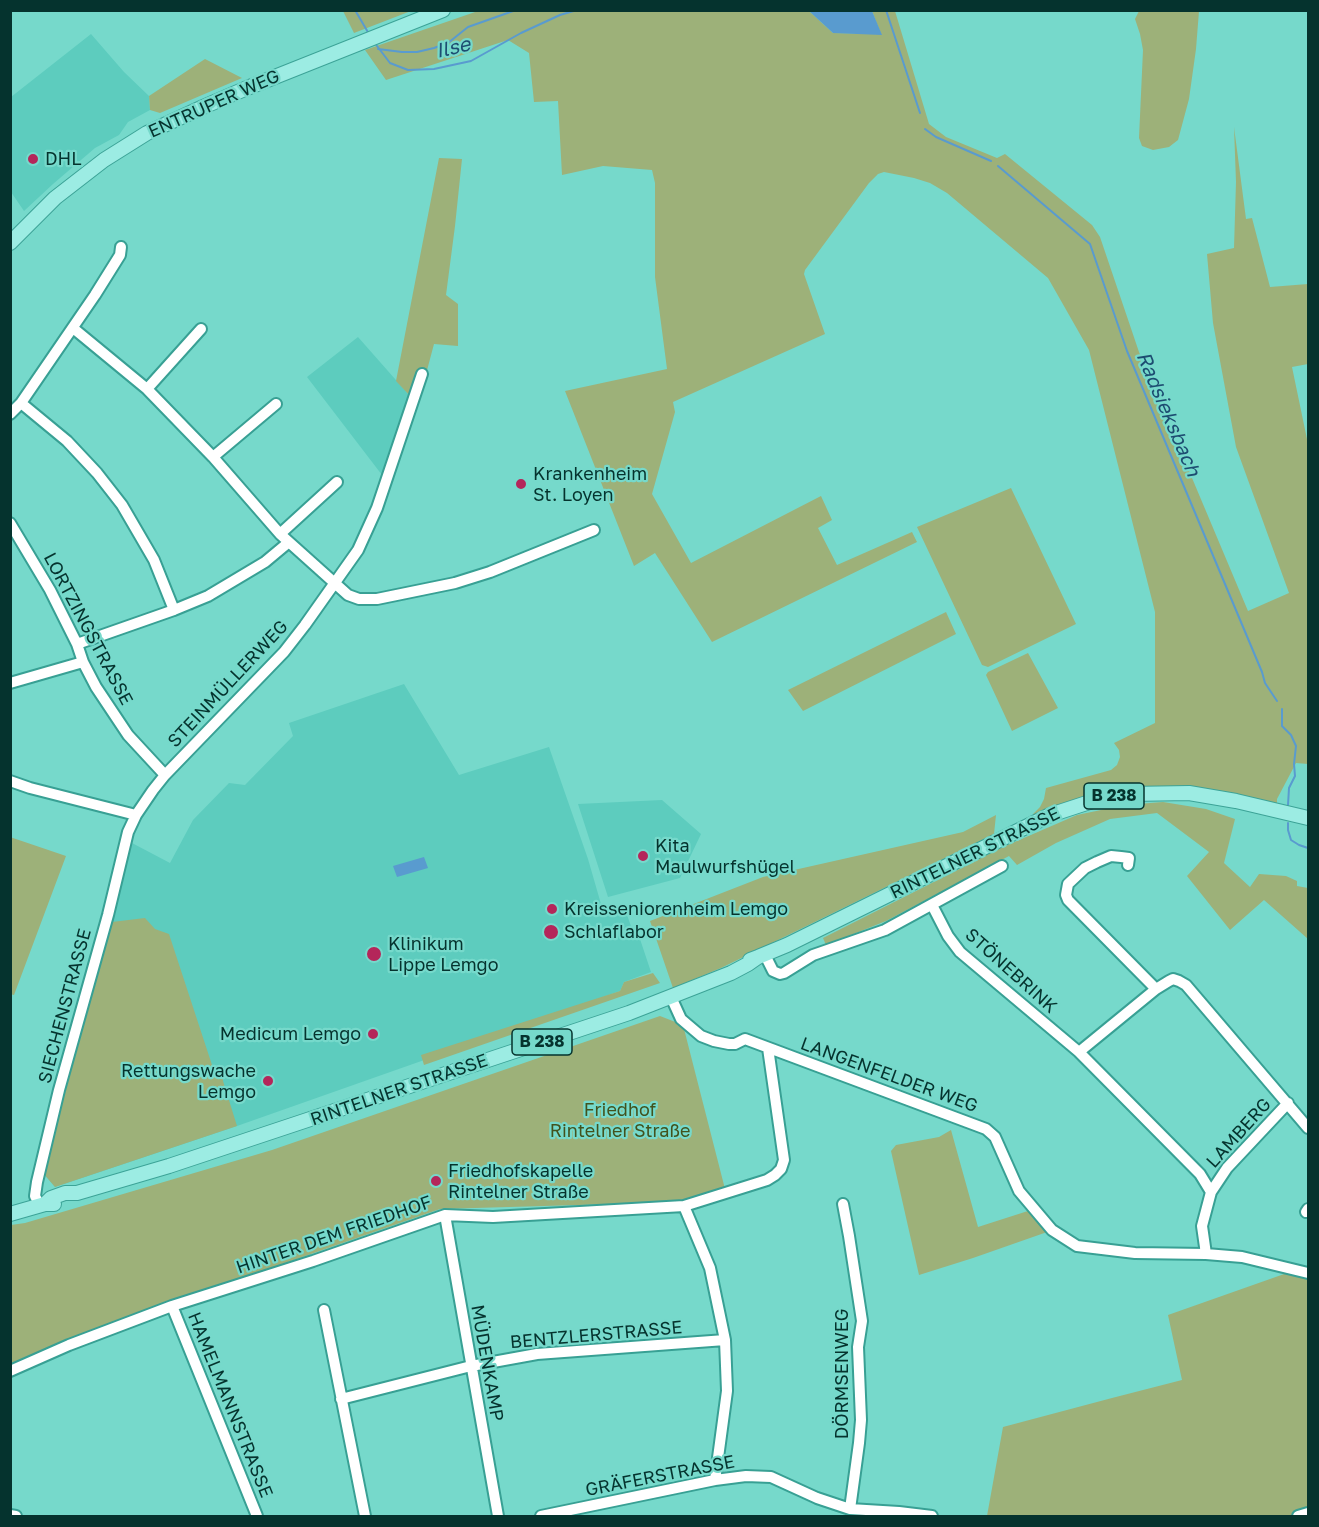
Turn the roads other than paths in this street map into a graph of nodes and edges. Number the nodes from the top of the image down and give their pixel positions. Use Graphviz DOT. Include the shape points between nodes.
graph roads {
  1 [pos="443,10"];
  2 [pos="10,243"];
  3 [pos="121,247"];
  4 [pos="73,328"];
  5 [pos="201,329"];
  6 [pos="422,374"];
  7 [pos="147,389"];
  8 [pos="21,403"];
  9 [pos="276,404"];
  10 [pos="10,414"];
  11 [pos="213,457"];
  12 [pos="337,482"];
  13 [pos="10,523"];
  14 [pos="594,530"];
  15 [pos="280,534"];
  16 [pos="289,542"];
  17 [pos="335,583"];
  18 [pos="174,610"];
  19 [pos="77,644"];
  20 [pos="83,663"];
  21 [pos="10,683"];
  22 [pos="165,775"];
  23 [pos="10,781"];
  24 [pos="136,815"];
  25 [pos="1308,818"];
  26 [pos="1128,865"];
  27 [pos="1002,866"];
  28 [pos="932,905"];
  29 [pos="762,956"];
  30 [pos="1156,989"];
  31 [pos="671,997"];
  32 [pos="768,1048"];
  33 [pos="1080,1052"];
  34 [pos="1288,1103"];
  35 [pos="1308,1128"];
  36 [pos="1211,1192"];
  37 [pos="843,1204"];
  38 [pos="43,1205"];
  39 [pos="684,1206"];
  40 [pos="10,1214"];
  41 [pos="446,1215"];
  42 [pos="1206,1254"];
  43 [pos="1308,1273"];
  44 [pos="172,1306"];
  45 [pos="324,1310"];
  46 [pos="725,1340"];
  47 [pos="471,1366"];
  48 [pos="10,1371"];
  49 [pos="341,1399"];
  50 [pos="715,1480"];
  51 [pos="850,1509"];
  52 [pos="1308,1513"];
  53 [pos="10,1515"];
  54 [pos="16,1516"];
  55 [pos="257,1516"];
  56 [pos="365,1516"];
  57 [pos="498,1516"];
  58 [pos="541,1516"];
  59 [pos="932,1516"];
  60 [pos="1298,1516"];
  1 -- 2 [label="main road, ENTRUPER WEG" via="141,136 55,198"];
  3 -- 4 [label="street" via="120,255"];
  4 -- 7 [label="street"];
  4 -- 8 [label="street"];
  5 -- 7 [label="street"];
  6 -- 17 [label="street, STEINMÜLLERWEG" via="377,508 358,550"];
  7 -- 11 [label="street"];
  8 -- 10 [label="street"];
  8 -- 18 [label="street" via="67,441 122,505 154,560"];
  9 -- 11 [label="street"];
  11 -- 15 [label="street"];
  12 -- 15 [label="street"];
  13 -- 19 [label="street, LORTZINGSTRASSE"];
  14 -- 17 [label="street" via="490,572 387,598 359,599"];
  15 -- 16 [label="street"];
  16 -- 17 [label="street"];
  16 -- 18 [label="street" via="265,562 208,596"];
  17 -- 22 [label="street, STEINMÜLLERWEG" via="284,652"];
  18 -- 19 [label="street"];
  19 -- 20 [label="street, LORTZINGSTRASSE"];
  20 -- 21 [label="street"];
  20 -- 22 [label="street, LORTZINGSTRASSE" via="128,735"];
  22 -- 24 [label="street, STEINMÜLLERWEG"];
  23 -- 24 [label="street"];
  24 -- 38 [label="street, SIECHENSTRASSE" via="128,832 36,1182 35,1196"];
  25 -- 29 [label="main road, RINTELNER STRASSE / B 238" via="1189,793 1102,798 1050,814"];
  26 -- 30 [label="street" via="1129,858 1111,856 1097,862 1068,885 1065,895"];
  27 -- 28 [label="street"];
  28 -- 29 [label="street" via="885,930 807,958 784,974 773,971"];
  28 -- 33 [label="street, STÖNEBRINK" via="960,952"];
  29 -- 31 [label="main road, RINTELNER STRASSE / B 238"];
  30 -- 33 [label="street"];
  30 -- 34 [label="street, LAMBERG" via="1173,980 1186,986"];
  31 -- 32 [label="street, LANGENFELDER WEG" via="681,1019 701,1036 729,1044 745,1039"];
  31 -- 38 [label="main road, RINTELNER STRASSE / B 238" via="169,1166 77,1193 64,1193"];
  32 -- 39 [label="street, HINTER DEM FRIEDHOF" via="783,1150 781,1169 766,1180"];
  32 -- 42 [label="street, LANGENFELDER WEG" via="986,1129 995,1137 1019,1191 1052,1230 1077,1246 1135,1253"];
  33 -- 36 [label="street, STÖNEBRINK" via="1200,1174"];
  34 -- 35 [label="street, LAMBERG"];
  34 -- 36 [label="street, LAMBERG" via="1227,1168"];
  36 -- 42 [label="street, LAMBERG" via="1202,1226"];
  37 -- 51 [label="street, DÖRMSENWEG" via="862,1322 858,1347 861,1420"];
  38 -- 40 [label="main road, RINTELNER STRASSE / B 238"];
  39 -- 41 [label="street, HINTER DEM FRIEDHOF" via="493,1217"];
  39 -- 46 [label="street" via="710,1268"];
  41 -- 44 [label="street, HINTER DEM FRIEDHOF"];
  41 -- 47 [label="street, MÜDENKAMP"];
  42 -- 43 [label="street, LANGENFELDER WEG" via="1242,1257"];
  44 -- 48 [label="street, HINTER DEM FRIEDHOF"];
  44 -- 55 [label="street, HAMELMANNSTRASSE"];
  45 -- 49 [label="street"];
  46 -- 47 [label="street, BENTZLERSTRASSE" via="537,1354"];
  46 -- 50 [label="street" via="727,1391"];
  47 -- 49 [label="street, BENTZLERSTRASSE"];
  47 -- 57 [label="street, MÜDENKAMP"];
  49 -- 56 [label="street"];
  50 -- 51 [label="street, GRÄFERSTRASSE" via="771,1477"];
  50 -- 58 [label="street, GRÄFERSTRASSE"];
  51 -- 59 [label="street, GRÄFERSTRASSE"];
  52 -- 60 [label="street"];
  53 -- 54 [label="street"];
}
